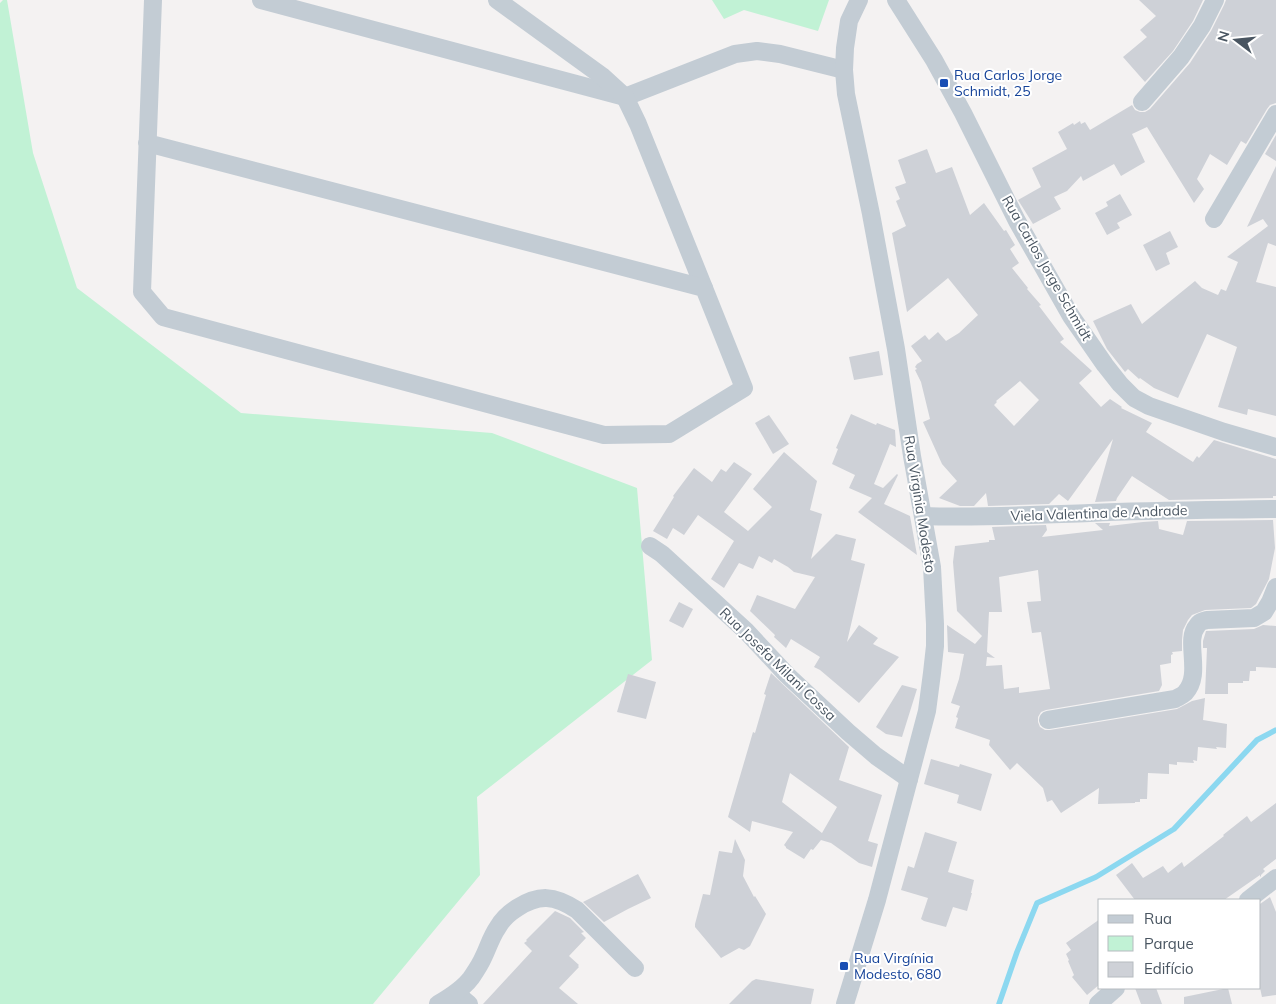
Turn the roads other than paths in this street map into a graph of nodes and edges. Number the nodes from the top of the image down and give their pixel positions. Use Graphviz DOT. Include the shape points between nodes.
graph roads {
  1 [pos="153,0"];
  2 [pos="261,0"];
  3 [pos="497,0"];
  4 [pos="859,0"];
  5 [pos="896,0"];
  6 [pos="1215,0"];
  7 [pos="844,70"];
  8 [pos="625,97"];
  9 [pos="1142,102"];
  10 [pos="1276,114"];
  11 [pos="147,143"];
  12 [pos="1214,219"];
  13 [pos="704,288"];
  14 [pos="1276,447"];
  15 [pos="1276,509"];
  16 [pos="923,516"];
  17 [pos="650,546"];
  18 [pos="1276,587"];
  19 [pos="1048,720"];
  20 [pos="910,779"];
  21 [pos="1276,878"];
  22 [pos="1249,899"];
  23 [pos="635,968"];
  24 [pos="1115,989"];
  25 [pos="462,999"];
  26 [pos="438,1004"];
  27 [pos="845,1004"];
  28 [pos="1098,1004"];
  1 -- 11 [label="street"];
  2 -- 8 [label="street"];
  3 -- 8 [label="street" via="602,76"];
  4 -- 7 [label="street, Rua Virginia Modesto" via="849,20"];
  5 -- 14 [label="street, Rua Carlos Jorge Schmidt" via="934,60 1017,221 1071,316 1120,384 1134,398 1149,406"];
  6 -- 9 [label="street" via="1181,57"];
  7 -- 8 [label="street" via="757,51 735,54"];
  7 -- 16 [label="street, Rua Virginia Modesto"];
  8 -- 13 [label="street"];
  10 -- 12 [label="street"];
  11 -- 13 [label="street"];
  11 -- 13 [label="street" via="142,292 163,317 604,436 669,434 744,388"];
  15 -- 16 [label="street, Viela Valentina de Andrade"];
  16 -- 20 [label="street, Rua Virginia Modesto" via="933,575 935,646 927,711"];
  17 -- 20 [label="street, Rua Josefa Milani Cossa" via="746,631 848,732"];
  18 -- 19 [label="street" via="1264,612 1254,618 1207,620 1196,626 1194,669 1191,685 1184,694 1175,699"];
  20 -- 27 [label="street, Rua Virginia Modesto"];
  21 -- 22 [label="street"];
  23 -- 25 [label="street" via="577,910 565,902 535,899 514,910 498,927"];
  24 -- 28 [label="street"];
  25 -- 26 [label="street"];
}
